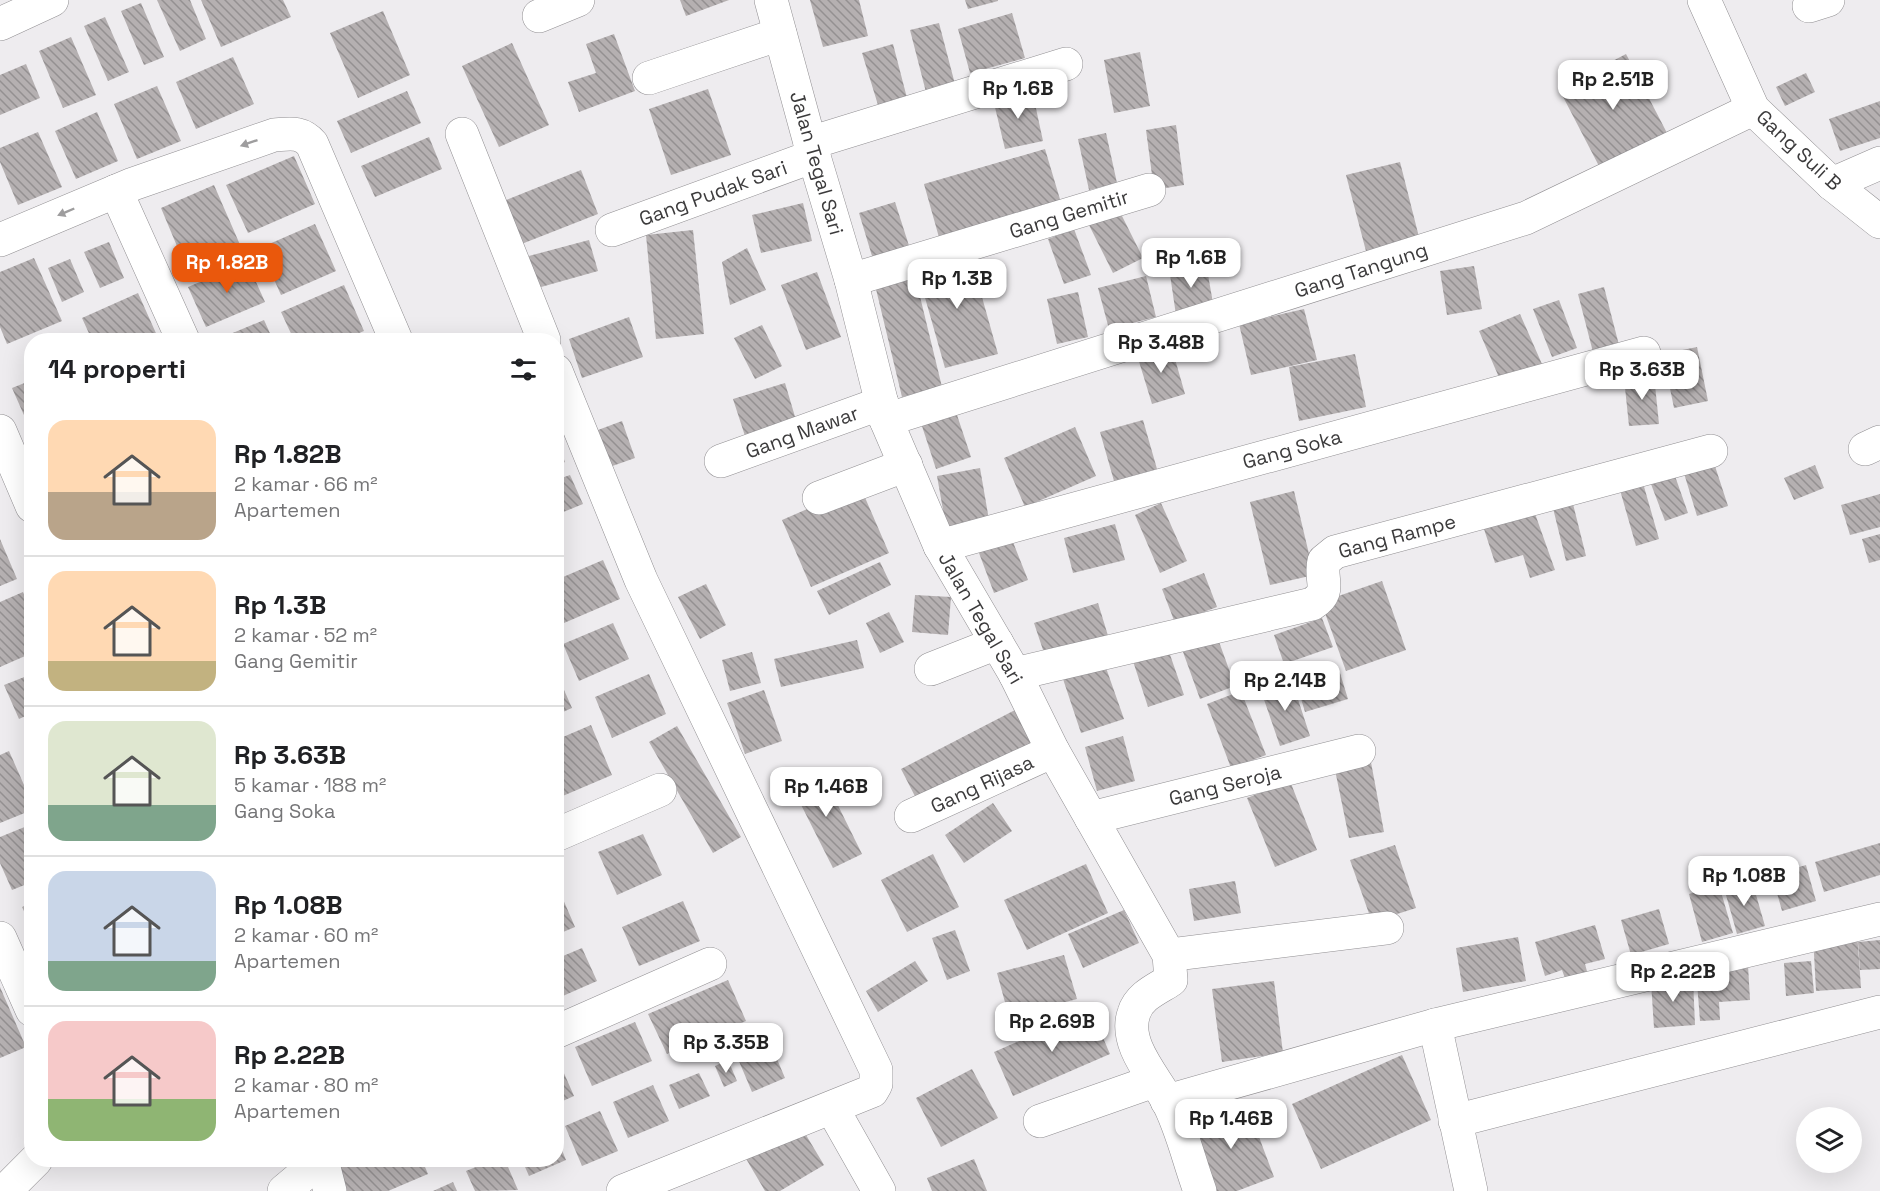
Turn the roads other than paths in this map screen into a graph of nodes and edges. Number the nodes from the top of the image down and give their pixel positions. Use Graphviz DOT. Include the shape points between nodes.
graph roads {
  1 [pos="52,0"];
  2 [pos="578,0"];
  3 [pos="771,0"];
  4 [pos="1704,0"];
  5 [pos="539,16"];
  6 [pos="0,24"];
  7 [pos="780,34"];
  8 [pos="1066,64"];
  9 [pos="649,78"];
  10 [pos="1753,109"];
  11 [pos="462,134"];
  12 [pos="812,150"];
  13 [pos="1880,163"];
  14 [pos="1832,184"];
  15 [pos="1149,190"];
  16 [pos="116,191"];
  17 [pos="1880,222"];
  18 [pos="612,230"];
  19 [pos="0,240"];
  20 [pos="851,280"];
  21 [pos="180,333"];
  22 [pos="393,333"];
  23 [pos="541,333"];
  24 [pos="1644,353"];
  25 [pos="564,391"];
  26 [pos="884,412"];
  27 [pos="0,431"];
  28 [pos="1711,452"];
  29 [pos="721,461"];
  30 [pos="906,465"];
  31 [pos="24,487"];
  32 [pos="819,498"];
  33 [pos="940,546"];
  34 [pos="997,643"];
  35 [pos="931,669"];
  36 [pos="1015,674"];
  37 [pos="1053,751"];
  38 [pos="1359,751"];
  39 [pos="660,790"];
  40 [pos="911,816"];
  41 [pos="1091,818"];
  42 [pos="564,832"];
  43 [pos="1880,919"];
  44 [pos="1387,928"];
  45 [pos="0,938"];
  46 [pos="1169,955"];
  47 [pos="710,964"];
  48 [pos="24,992"];
  49 [pos="1880,1012"];
  50 [pos="1436,1024"];
  51 [pos="564,1028"];
  52 [pos="1161,1091"];
  53 [pos="832,1107"];
  54 [pos="1040,1121"];
  55 [pos="1455,1121"];
  56 [pos="29,1167"];
  57 [pos="313,1167"];
  58 [pos="324,1167"];
  59 [pos="5,1191"];
  60 [pos="284,1191"];
  61 [pos="330,1191"];
  62 [pos="622,1191"];
  63 [pos="879,1191"];
  64 [pos="1200,1191"];
  65 [pos="1472,1191"];
  1 -- 6 [label="street"];
  2 -- 5 [label="street"];
  3 -- 7 [label="street, Jalan Tegal Sari"];
  4 -- 10 [label="street, Gang Suli B"];
  7 -- 9 [label="street"];
  7 -- 12 [label="street, Jalan Tegal Sari"];
  8 -- 12 [label="street, Gang Pudak Sari"];
  10 -- 14 [label="street, Gang Suli B"];
  10 -- 26 [label="street, Gang Tangung" via="1526,218"];
  11 -- 23 [label="street"];
  12 -- 18 [label="street, Gang Pudak Sari"];
  12 -- 20 [label="street, Jalan Tegal Sari"];
  13 -- 14 [label="street"];
  14 -- 17 [label="street, Gang Suli B"];
  15 -- 20 [label="street, Gang Gemitir"];
  16 -- 19 [label="street, one-way"];
  16 -- 21 [label="street"];
  22 -- 16 [label="street, one-way" via="312,144 305,136 274,135"];
  20 -- 26 [label="street, Jalan Tegal Sari"];
  24 -- 33 [label="street, Gang Soka"];
  25 -- 53 [label="street" via="640,580 876,1070 872,1090"];
  26 -- 29 [label="street, Gang Mawar"];
  26 -- 30 [label="street, Jalan Tegal Sari"];
  27 -- 31 [label="street"];
  28 -- 36 [label="street, Gang Rampe" via="1335,552 1324,561 1323,593 1312,604"];
  30 -- 32 [label="street"];
  30 -- 33 [label="street, Jalan Tegal Sari"];
  33 -- 34 [label="street, Jalan Tegal Sari"];
  34 -- 35 [label="street"];
  34 -- 36 [label="street, Jalan Tegal Sari"];
  36 -- 37 [label="street, Jalan Tegal Sari"];
  37 -- 40 [label="street, Gang Rijasa"];
  37 -- 41 [label="street, Jalan Tegal Sari"];
  38 -- 41 [label="street, Gang Seroja"];
  39 -- 42 [label="street"];
  41 -- 46 [label="street, Jalan Tegal Sari"];
  43 -- 50 [label="street"];
  44 -- 46 [label="street"];
  45 -- 48 [label="street"];
  46 -- 52 [label="street" via="1171,980 1145,996 1133,1015 1133,1036"];
  47 -- 51 [label="street"];
  49 -- 55 [label="street"];
  50 -- 52 [label="street"];
  50 -- 55 [label="street"];
  52 -- 54 [label="street"];
  52 -- 64 [label="street"];
  53 -- 62 [label="street"];
  53 -- 63 [label="street"];
  55 -- 65 [label="street"];
  56 -- 59 [label="street"];
  57 -- 60 [label="street"];
  58 -- 61 [label="street"];
}
